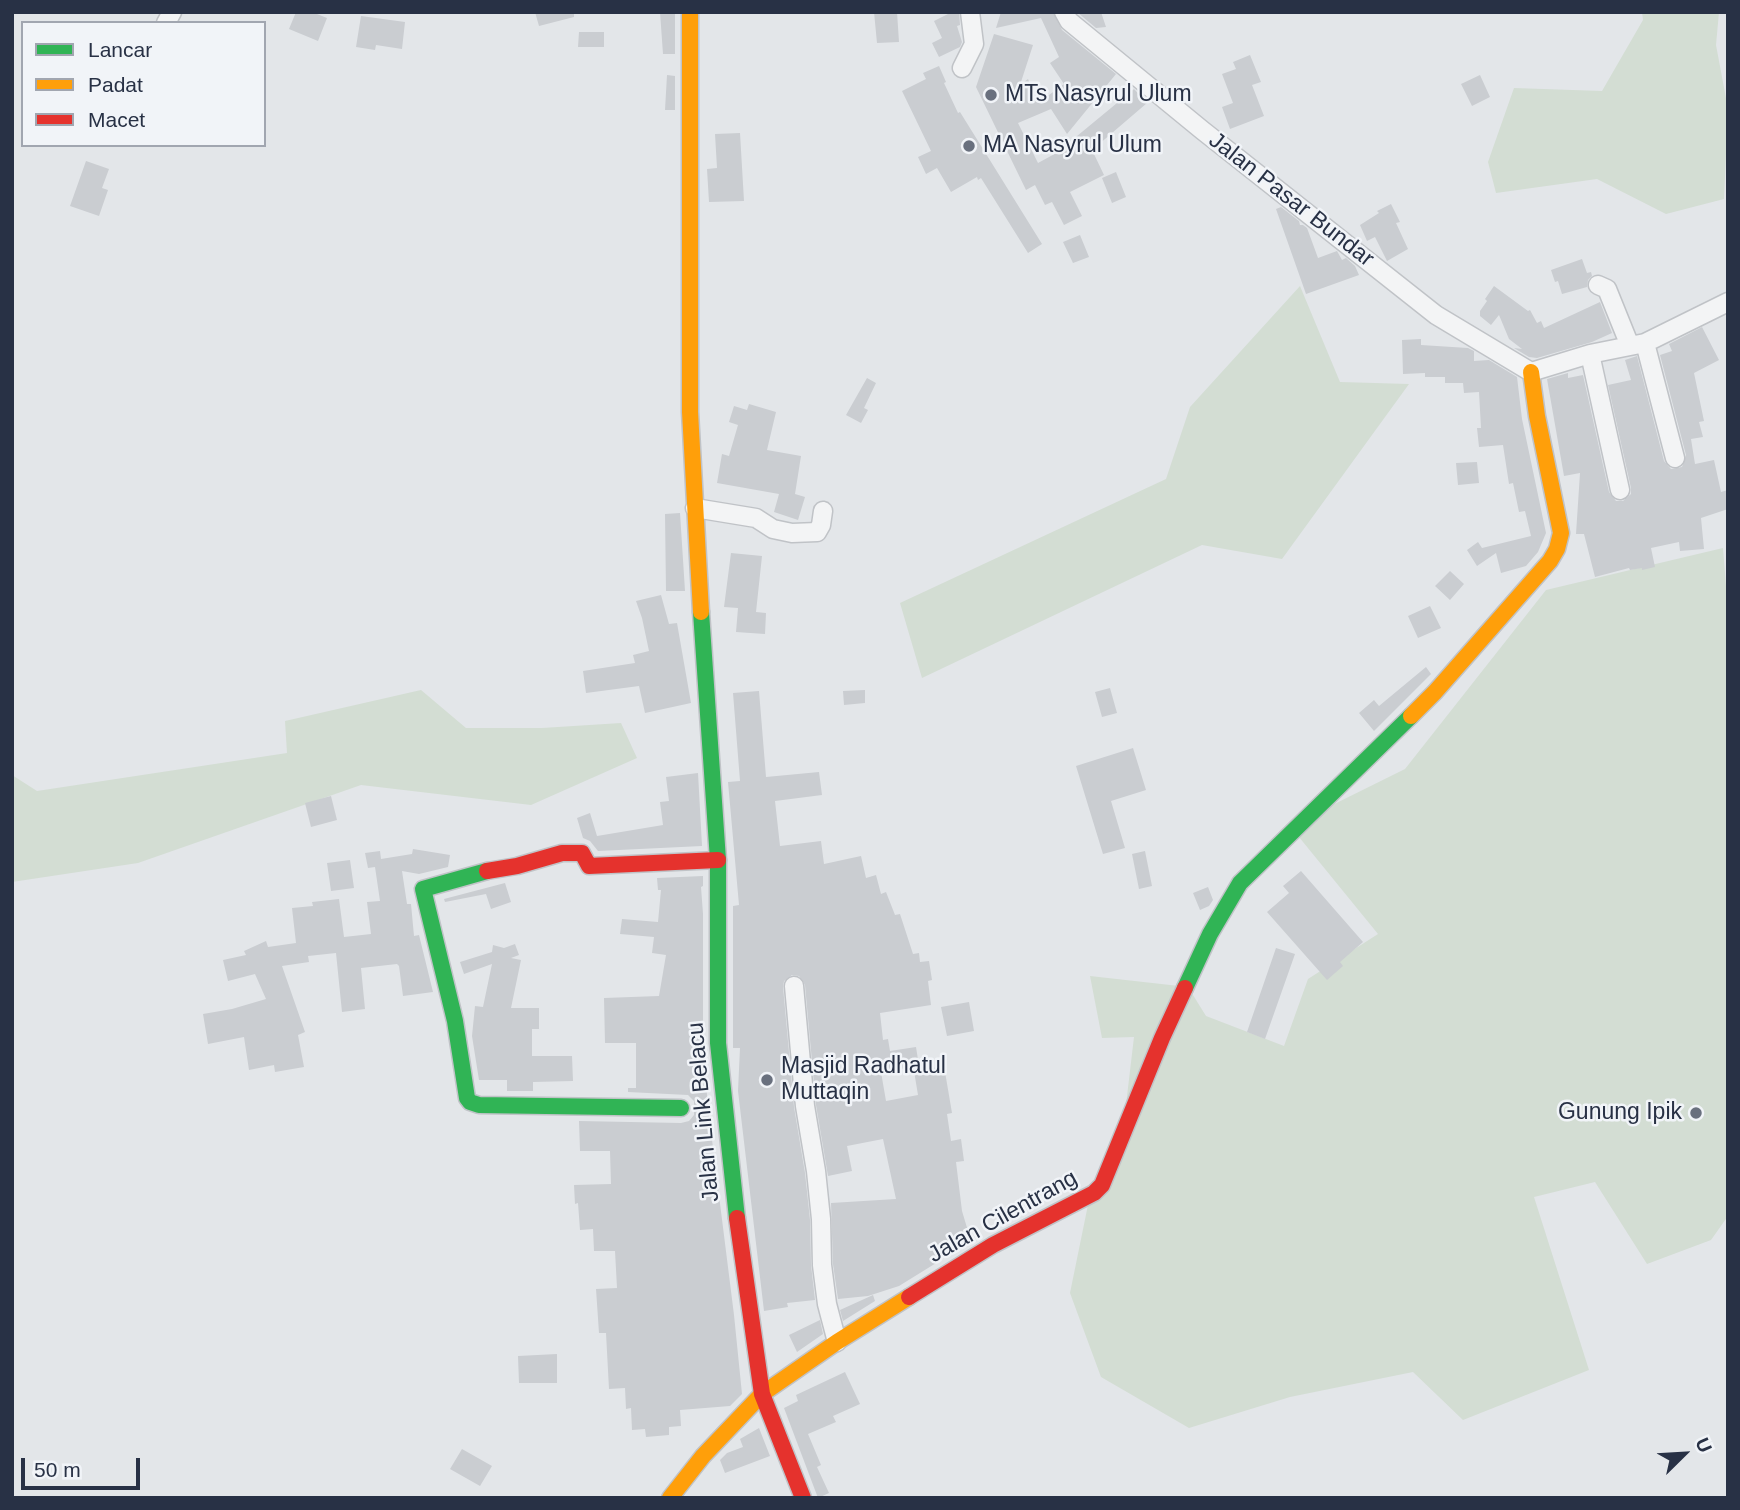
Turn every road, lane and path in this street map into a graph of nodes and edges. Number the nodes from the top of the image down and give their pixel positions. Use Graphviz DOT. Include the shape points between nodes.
graph roads {
  1 [pos="690,12"];
  2 [pos="970,12"];
  3 [pos="1064,12"];
  4 [pos="962,68"];
  5 [pos="1598,285"];
  6 [pos="1728,302"];
  7 [pos="1638,344"];
  8 [pos="1590,354"];
  9 [pos="1531,372"];
  10 [pos="1675,458"];
  11 [pos="1620,490"];
  12 [pos="695,508"];
  13 [pos="823,511"];
  14 [pos="718,860"];
  15 [pos="794,986"];
  16 [pos="681,1108"];
  17 [pos="837,1342"];
  18 [pos="762,1394"];
  19 [pos="670,1498"];
  20 [pos="803,1498"];
  1 -- 12 [label="street, Jalan Link Belacu" via="690,399"];
  2 -- 4 [label="street" via="974,44"];
  3 -- 9 [label="street, Jalan Pasar Bundar" via="1069,22 1202,130 1436,314"];
  5 -- 7 [label="street" via="1607,289"];
  6 -- 7 [label="street"];
  7 -- 8 [label="street"];
  7 -- 10 [label="street"];
  8 -- 9 [label="street"];
  8 -- 11 [label="street"];
  9 -- 17 [label="street, Jalan Cilentrang" via="1561,533 1550,561 1435,692 1245,877 1210,934 1102,1185 993,1245"];
  12 -- 13 [label="street" via="756,518 773,529 792,533 817,531"];
  12 -- 14 [label="street, Jalan Link Belacu"];
  14 -- 16 [label="street" via="589,866 582,853 562,853 423,889 470,1102"];
  14 -- 18 [label="street, Jalan Link Belacu" via="718,1043 741,1261"];
  15 -- 17 [label="street" via="821,1219 822,1265"];
  17 -- 18 [label="street, Jalan Cilentrang"];
  18 -- 19 [label="street, Jalan Cilentrang"];
  18 -- 20 [label="street, Jalan Link Belacu"];
}
